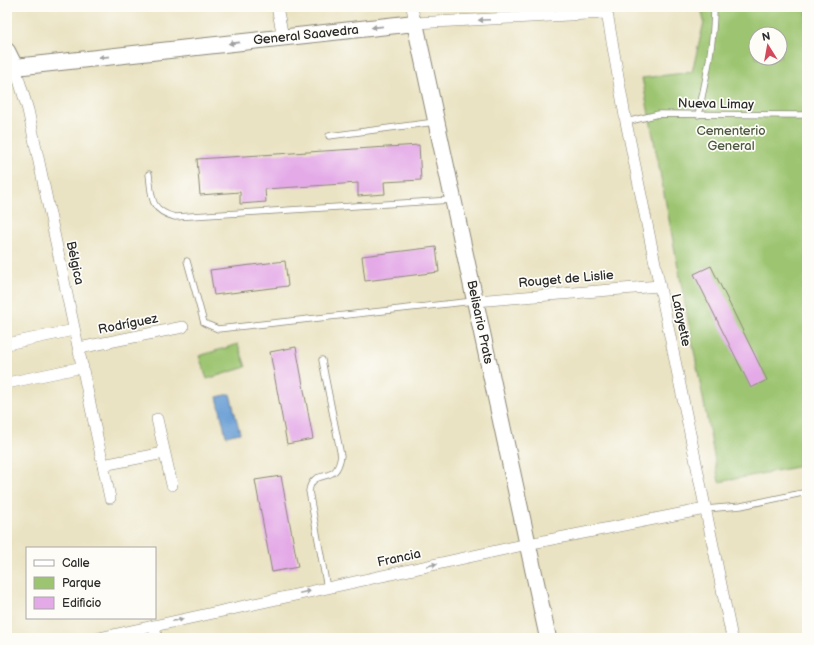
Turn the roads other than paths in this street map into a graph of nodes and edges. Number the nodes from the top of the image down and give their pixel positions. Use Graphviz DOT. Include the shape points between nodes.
graph roads {
  1 [pos="277,7"];
  2 [pos="412,7"];
  3 [pos="714,7"];
  4 [pos="606,10"];
  5 [pos="416,23"];
  6 [pos="283,37"];
  7 [pos="7,51"];
  8 [pos="11,68"];
  9 [pos="698,115"];
  10 [pos="807,115"];
  11 [pos="437,122"];
  12 [pos="626,122"];
  13 [pos="329,136"];
  14 [pos="149,174"];
  15 [pos="454,200"];
  16 [pos="187,261"];
  17 [pos="660,286"];
  18 [pos="476,301"];
  19 [pos="183,327"];
  20 [pos="74,330"];
  21 [pos="7,344"];
  22 [pos="79,348"];
  23 [pos="322,360"];
  24 [pos="83,367"];
  25 [pos="7,383"];
  26 [pos="157,419"];
  27 [pos="164,453"];
  28 [pos="103,465"];
  29 [pos="172,486"];
  30 [pos="807,492"];
  31 [pos="110,498"];
  32 [pos="705,509"];
  33 [pos="528,544"];
  34 [pos="327,588"];
  35 [pos="153,626"];
  36 [pos="99,638"];
  37 [pos="157,638"];
  38 [pos="548,638"];
  39 [pos="732,638"];
  1 -- 6 [label="street"];
  2 -- 5 [label="street, Belisario Prats"];
  3 -- 9 [label="lane" via="712,48"];
  4 -- 5 [label="street, General Saavedra, one-way"];
  4 -- 12 [label="street, Lafayette"];
  5 -- 6 [label="street, General Saavedra, one-way"];
  5 -- 11 [label="street, Belisario Prats"];
  6 -- 8 [label="street, General Saavedra, one-way"];
  7 -- 8 [label="street"];
  8 -- 20 [label="street, Bélgica" via="28,110"];
  9 -- 10 [label="lane, Nueva Limay"];
  9 -- 12 [label="lane, Nueva Limay" via="659,114"];
  11 -- 13 [label="lane"];
  11 -- 15 [label="street, Belisario Prats"];
  12 -- 17 [label="street, Lafayette"];
  14 -- 15 [label="lane" via="156,207 164,214 175,217"];
  15 -- 18 [label="street, Belisario Prats"];
  16 -- 18 [label="lane" via="204,323 218,329"];
  17 -- 18 [label="street, Rouget de Lislie"];
  17 -- 32 [label="street, Lafayette"];
  18 -- 33 [label="street, Belisario Prats"];
  19 -- 22 [label="street, Rodríguez"];
  20 -- 21 [label="street"];
  20 -- 22 [label="street, Bélgica"];
  22 -- 24 [label="street, Bélgica"];
  23 -- 34 [label="lane" via="341,456 335,471 315,479 310,484 309,491"];
  24 -- 25 [label="street"];
  24 -- 28 [label="street, Bélgica"];
  26 -- 27 [label="street"];
  27 -- 28 [label="street"];
  27 -- 29 [label="street"];
  28 -- 31 [label="street, Bélgica"];
  30 -- 32 [label="lane" via="742,506"];
  32 -- 33 [label="street, Francia"];
  32 -- 39 [label="street, Lafayette"];
  34 -- 33 [label="street, Francia, one-way"];
  33 -- 38 [label="street, Belisario Prats"];
  35 -- 34 [label="street, Francia, one-way"];
  35 -- 36 [label="street, Francia"];
  35 -- 37 [label="street"];
}
